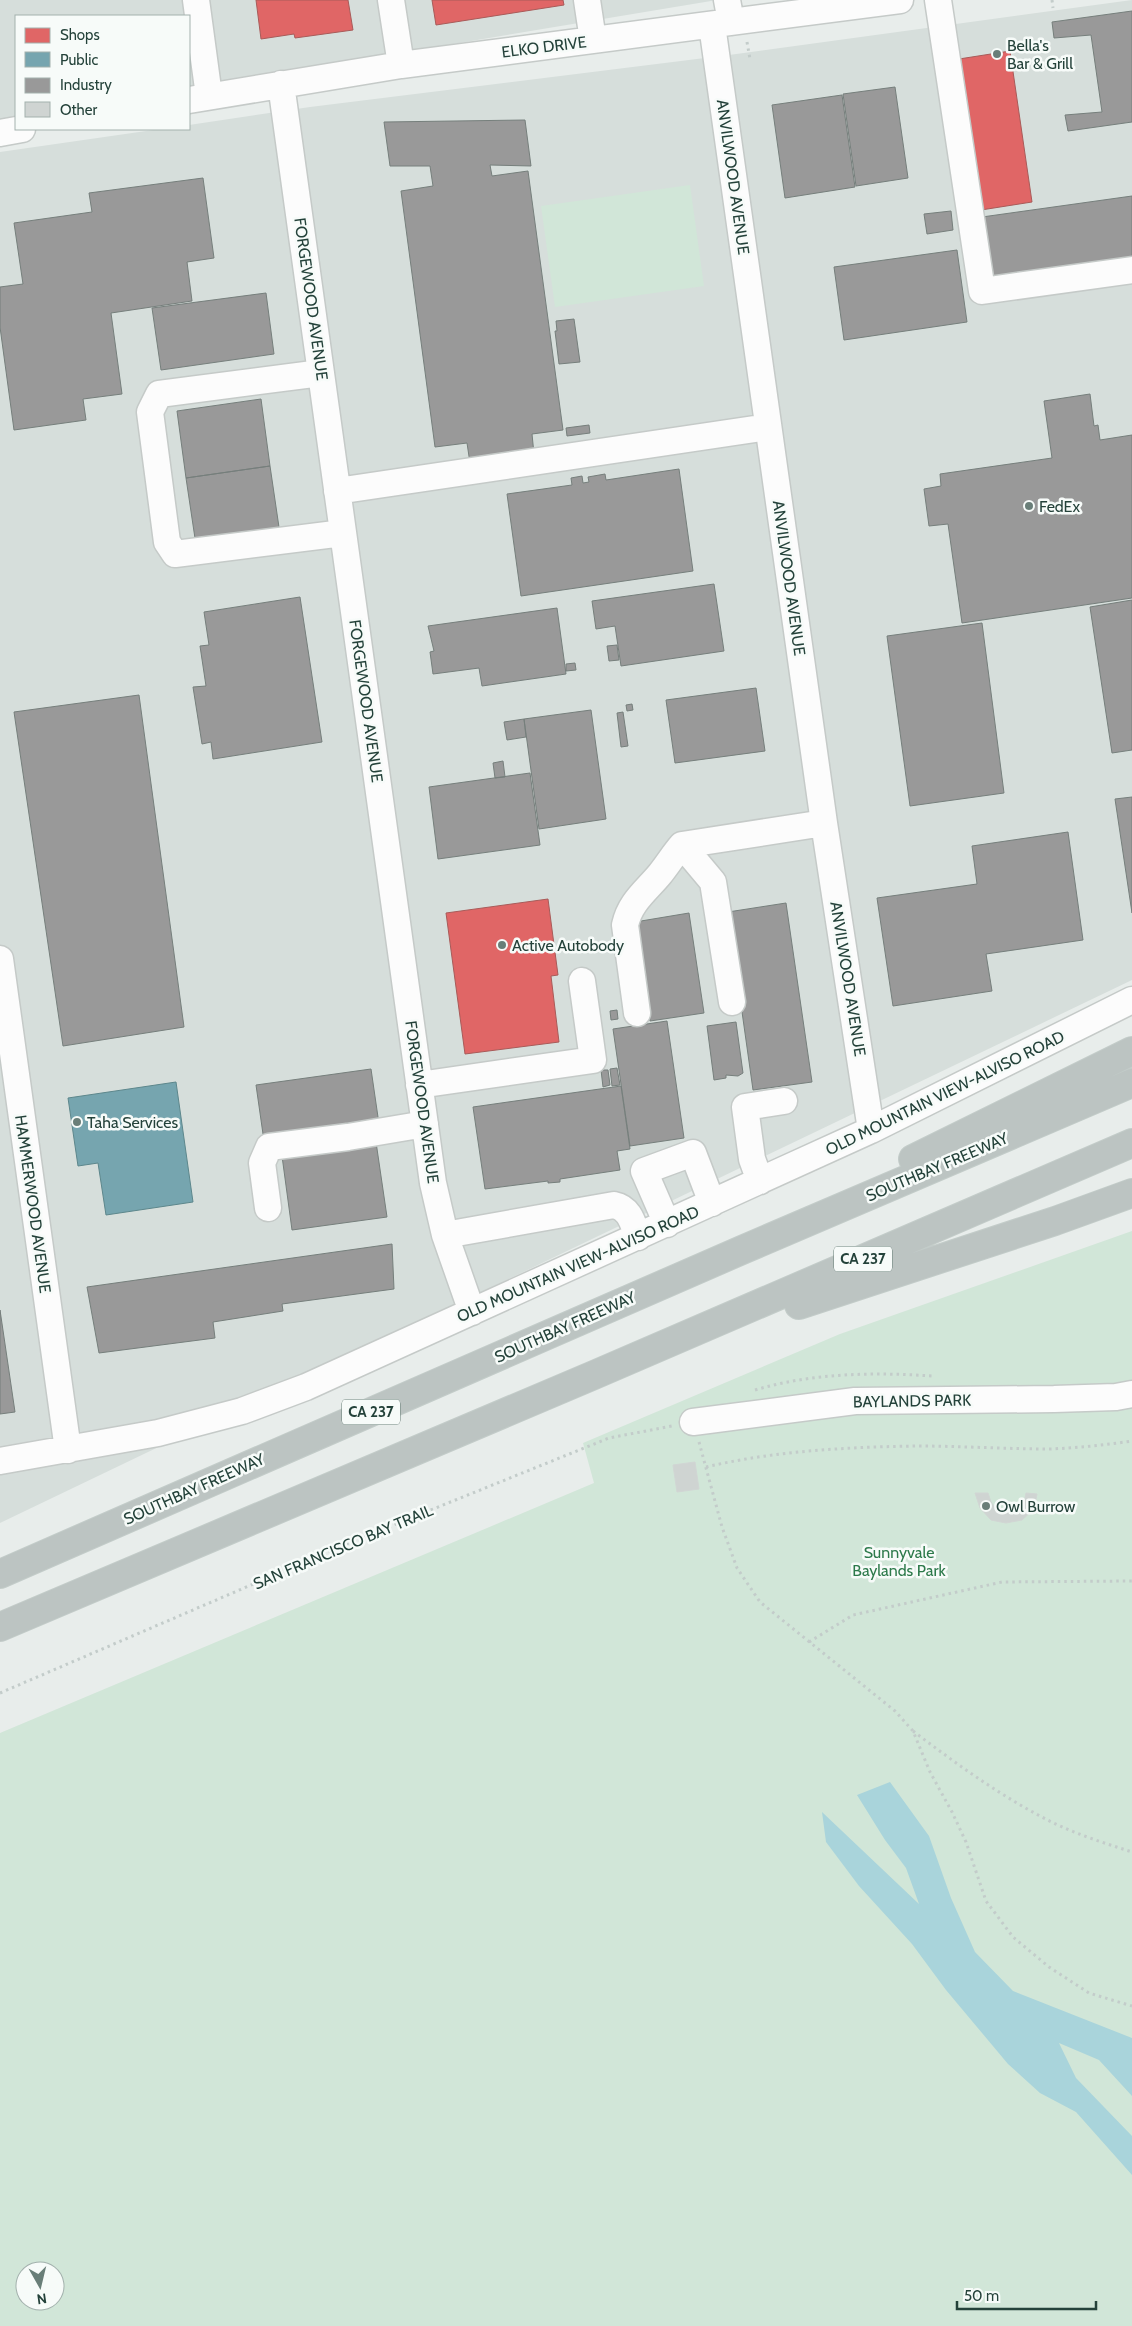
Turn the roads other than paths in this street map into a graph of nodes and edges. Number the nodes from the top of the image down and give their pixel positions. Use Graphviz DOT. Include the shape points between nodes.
graph roads {
  1 [pos="196,0"];
  2 [pos="391,0"];
  3 [pos="587,0"];
  4 [pos="900,0"];
  5 [pos="938,0"];
  6 [pos="723,16"];
  7 [pos="593,40"];
  8 [pos="401,66"];
  9 [pos="281,84"];
  10 [pos="199,98"];
  11 [pos="16,130"];
  12 [pos="0,133"];
  13 [pos="1132,270"];
  14 [pos="321,373"];
  15 [pos="768,427"];
  16 [pos="337,491"];
  17 [pos="343,533"];
  18 [pos="824,823"];
  19 [pos="682,845"];
  20 [pos="0,959"];
  21 [pos="582,981"];
  22 [pos="1132,1000"];
  23 [pos="732,1002"];
  24 [pos="637,1013"];
  25 [pos="1132,1051"];
  26 [pos="1132,1083"];
  27 [pos="418,1085"];
  28 [pos="784,1101"];
  29 [pos="424,1124"];
  30 [pos="872,1130"];
  31 [pos="1132,1143"];
  32 [pos="760,1181"];
  33 [pos="1132,1193"];
  34 [pos="712,1203"];
  35 [pos="268,1208"];
  36 [pos="667,1224"];
  37 [pos="444,1234"];
  38 [pos="638,1236"];
  39 [pos="742,1250"];
  40 [pos="472,1312"];
  41 [pos="594,1375"];
  42 [pos="1132,1394"];
  43 [pos="693,1422"];
  44 [pos="68,1450"];
  45 [pos="0,1461"];
  46 [pos="0,1574"];
  47 [pos="0,1627"];
  1 -- 10 [label="street"];
  2 -- 8 [label="street"];
  3 -- 7 [label="street"];
  4 -- 6 [label="street, ELKO DRIVE"];
  5 -- 13 [label="street" via="982,292"];
  6 -- 7 [label="street, ELKO DRIVE"];
  6 -- 15 [label="street, ANVILWOOD AVENUE"];
  7 -- 8 [label="street, ELKO DRIVE"];
  8 -- 9 [label="street, ELKO DRIVE"];
  9 -- 10 [label="street, ELKO DRIVE"];
  9 -- 14 [label="street, FORGEWOOD AVENUE"];
  11 -- 12 [label="street"];
  14 -- 16 [label="street, FORGEWOOD AVENUE"];
  14 -- 17 [label="street" via="159,394 150,412 167,542 175,554"];
  15 -- 16 [label="street"];
  15 -- 18 [label="street, ANVILWOOD AVENUE"];
  16 -- 17 [label="street, FORGEWOOD AVENUE"];
  17 -- 27 [label="street, FORGEWOOD AVENUE"];
  18 -- 19 [label="street"];
  18 -- 30 [label="street, ANVILWOOD AVENUE"];
  19 -- 23 [label="street" via="713,882"];
  19 -- 24 [label="street" via="634,901 627,916 625,925"];
  20 -- 44 [label="street, HAMMERWOOD AVENUE"];
  21 -- 27 [label="street" via="593,1060"];
  22 -- 30 [label="street, OLD MOUNTAIN VIEW-ALVISO ROAD"];
  25 -- 39 [label="highway" via="947,1141"];
  26 -- 39 [label="highway, SOUTHBAY FREEWAY / CA 237"];
  27 -- 29 [label="street, FORGEWOOD AVENUE"];
  28 -- 32 [label="street" via="745,1107 752,1159"];
  29 -- 35 [label="street" via="269,1147 262,1163"];
  29 -- 37 [label="street, FORGEWOOD AVENUE"];
  30 -- 32 [label="street, OLD MOUNTAIN VIEW-ALVISO ROAD"];
  31 -- 41 [label="highway, CA 237"];
  32 -- 34 [label="street, OLD MOUNTAIN VIEW-ALVISO ROAD"];
  33 -- 41 [label="highway"];
  34 -- 36 [label="street, OLD MOUNTAIN VIEW-ALVISO ROAD"];
  34 -- 36 [label="street" via="693,1153 644,1171"];
  36 -- 38 [label="street, OLD MOUNTAIN VIEW-ALVISO ROAD"];
  37 -- 38 [label="street" via="614,1205 629,1214"];
  37 -- 40 [label="street, FORGEWOOD AVENUE"];
  38 -- 40 [label="street, OLD MOUNTAIN VIEW-ALVISO ROAD"];
  39 -- 46 [label="highway, SOUTHBAY FREEWAY / CA 237"];
  40 -- 44 [label="street, OLD MOUNTAIN VIEW-ALVISO ROAD" via="306,1387 242,1411 158,1433"];
  41 -- 47 [label="highway, CA 237"];
  42 -- 43 [label="street, BAYLANDS PARK" via="1054,1399 855,1401"];
  44 -- 45 [label="street, OLD MOUNTAIN VIEW-ALVISO ROAD"];
}
